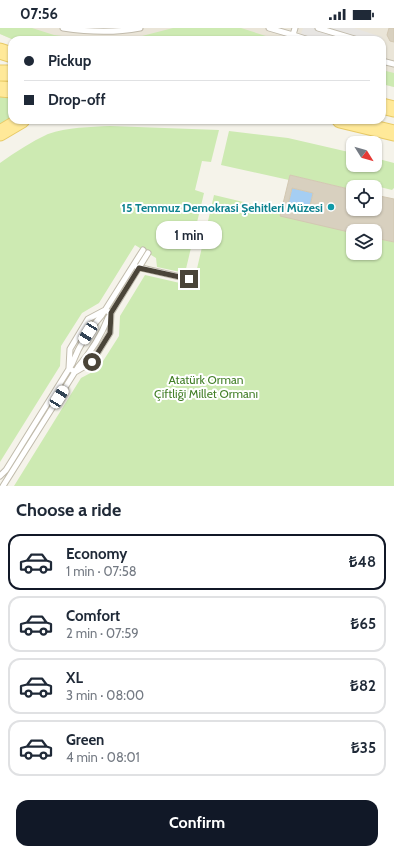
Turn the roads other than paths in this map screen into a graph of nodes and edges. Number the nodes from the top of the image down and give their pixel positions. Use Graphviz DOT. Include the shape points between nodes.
graph roads {
  1 [pos="63,28"];
  2 [pos="140,28"];
  3 [pos="269,28"];
  4 [pos="318,28"];
  5 [pos="287,36"];
  6 [pos="345,36"];
  7 [pos="15,124"];
  8 [pos="357,124"];
  9 [pos="0,133"];
  10 [pos="394,133"];
  11 [pos="143,250"];
  12 [pos="148,253"];
  13 [pos="132,266"];
  14 [pos="139,268"];
  15 [pos="189,279"];
  16 [pos="105,310"];
  17 [pos="111,313"];
  18 [pos="69,368"];
  19 [pos="75,372"];
  20 [pos="0,476"];
  21 [pos="4,486"];
  1 -- 2 [label="lane" via="100,32"];
  3 -- 5 [label="lane"];
  4 -- 6 [label="lane"];
  7 -- 9 [label="main road"];
  8 -- 10 [label="main road"];
  11 -- 13 [label="lane"];
  12 -- 14 [label="lane"];
  13 -- 14 [label="lane"];
  13 -- 16 [label="lane"];
  14 -- 15 [label="lane"];
  14 -- 17 [label="lane"];
  16 -- 17 [label="lane"];
  16 -- 18 [label="lane" via="76,352"];
  17 -- 19 [label="lane" via="86,358"];
  18 -- 19 [label="lane"];
  18 -- 20 [label="lane"];
  19 -- 21 [label="lane"];
}
